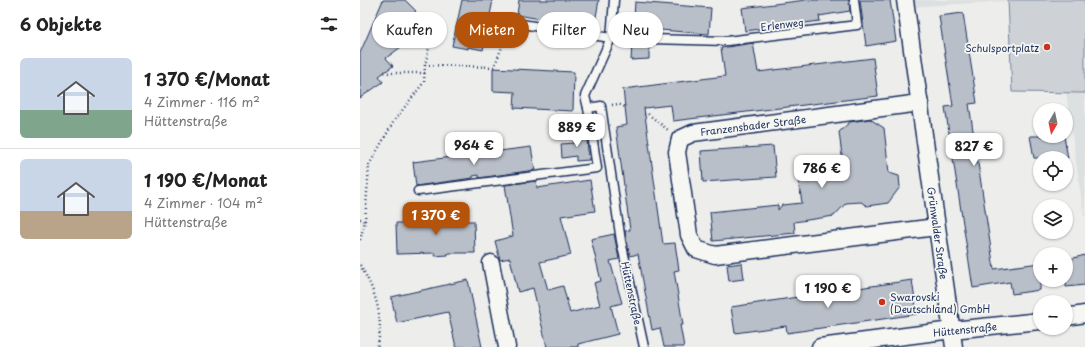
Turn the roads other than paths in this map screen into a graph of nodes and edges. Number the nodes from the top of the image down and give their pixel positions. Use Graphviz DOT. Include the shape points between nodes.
graph roads {
  1 [pos="614,0"];
  2 [pos="854,0"];
  3 [pos="905,0"];
  4 [pos="613,12"];
  5 [pos="529,25"];
  6 [pos="608,37"];
  7 [pos="663,39"];
  8 [pos="608,47"];
  9 [pos="920,103"];
  10 [pos="588,108"];
  11 [pos="418,191"];
  12 [pos="936,227"];
  13 [pos="491,263"];
  14 [pos="1085,314"];
  15 [pos="1073,316"];
  16 [pos="1033,322"];
  17 [pos="952,330"];
  18 [pos="507,347"];
  19 [pos="644,347"];
  20 [pos="820,347"];
  21 [pos="954,347"];
  1 -- 4 [label="lane"];
  2 -- 7 [label="lane, Erlenweg" via="857,25 727,41"];
  3 -- 9 [label="street, Grünwalder Straße"];
  5 -- 6 [label="lane, Erlenweg"];
  8 -- 10 [label="lane" via="585,96"];
  9 -- 12 [label="street, Grünwalder Straße"];
  9 -- 12 [label="street, Franzensbader Straße" via="693,133 680,139 677,152 689,235 696,249 704,252 715,255"];
  10 -- 11 [label="lane" via="597,168"];
  10 -- 19 [label="lane, Hüttenstraße" via="601,106 621,238"];
  12 -- 17 [label="street, Grünwalder Straße"];
  13 -- 18 [label="street"];
  14 -- 15 [label="street"];
  16 -- 17 [label="street, Hüttenstraße"];
  17 -- 20 [label="street, Hüttenstraße"];
  17 -- 21 [label="street, Grünwalder Straße"];
}
